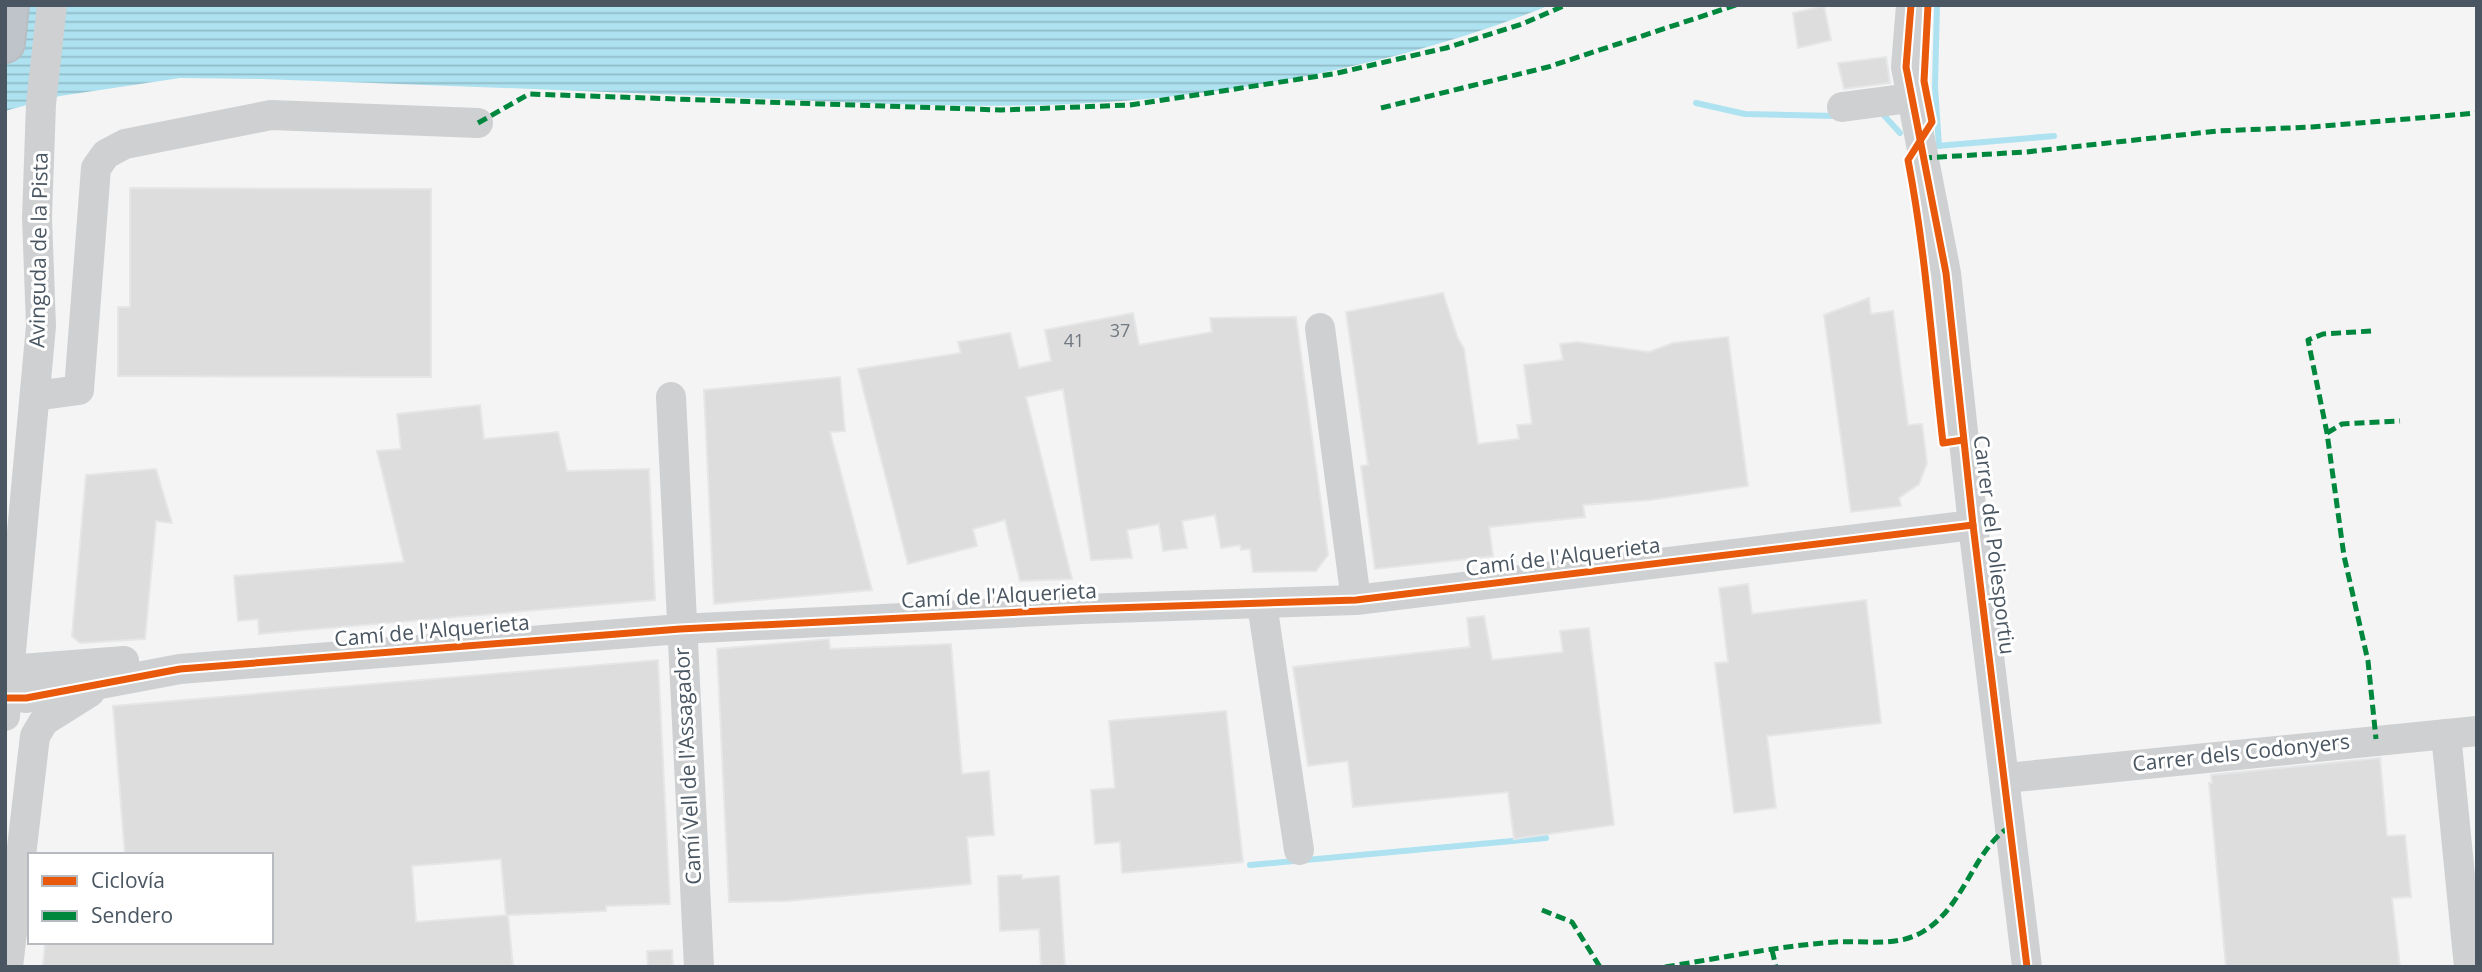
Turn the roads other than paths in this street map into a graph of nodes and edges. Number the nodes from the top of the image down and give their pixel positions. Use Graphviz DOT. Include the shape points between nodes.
graph roads {
  1 [pos="9,5"];
  2 [pos="52,5"];
  3 [pos="1911,5"];
  4 [pos="5,43"];
  5 [pos="1910,98"];
  6 [pos="1842,107"];
  7 [pos="478,123"];
  8 [pos="1320,328"];
  9 [pos="34,396"];
  10 [pos="671,397"];
  11 [pos="1973,525"];
  12 [pos="1356,600"];
  13 [pos="1262,604"];
  14 [pos="680,629"];
  15 [pos="180,669"];
  16 [pos="9,670"];
  17 [pos="108,681"];
  18 [pos="16,707"];
  19 [pos="2477,731"];
  20 [pos="2446,734"];
  21 [pos="2006,778"];
  22 [pos="1299,850"];
  23 [pos="11,864"];
  24 [pos="2471,923"];
  25 [pos="8,967"];
  26 [pos="699,967"];
  27 [pos="2027,967"];
  28 [pos="2469,967"];
  1 -- 4 [label="highway"];
  2 -- 9 [label="street, Avinguda de la Pista" via="41,104 37,217 41,326"];
  3 -- 5 [label="street, Carrer del Poliesportiu" via="1906,67"];
  5 -- 6 [label="street"];
  5 -- 11 [label="street, Carrer del Poliesportiu" via="1946,273"];
  7 -- 9 [label="street" via="271,115 125,144 106,154 96,168 79,390"];
  8 -- 12 [label="street"];
  9 -- 16 [label="street, Avinguda de la Pista"];
  10 -- 14 [label="street, Camí Vell de l'Assagador"];
  11 -- 12 [label="street, Camí de l'Alquerieta"];
  11 -- 21 [label="street, Carrer del Poliesportiu"];
  12 -- 13 [label="street, Camí de l'Alquerieta"];
  13 -- 14 [label="street, Camí de l'Alquerieta"];
  13 -- 22 [label="street"];
  14 -- 15 [label="street, Camí de l'Alquerieta"];
  14 -- 26 [label="street, Camí Vell de l'Assagador"];
  15 -- 16 [label="street, Camí de l'Alquerieta" via="137,660"];
  15 -- 17 [label="street, Camí de l'Alquerieta"];
  16 -- 18 [label="street, Avinguda de la Pista"];
  17 -- 18 [label="street, Camí de l'Alquerieta"];
  17 -- 23 [label="street" via="44,721 35,736"];
  19 -- 20 [label="street, Carrer dels Codonyers"];
  20 -- 21 [label="street, Carrer dels Codonyers"];
  20 -- 24 [label="street"];
  21 -- 27 [label="street, Carrer del Poliesportiu"];
  23 -- 25 [label="street"];
  24 -- 28 [label="street"];
}
